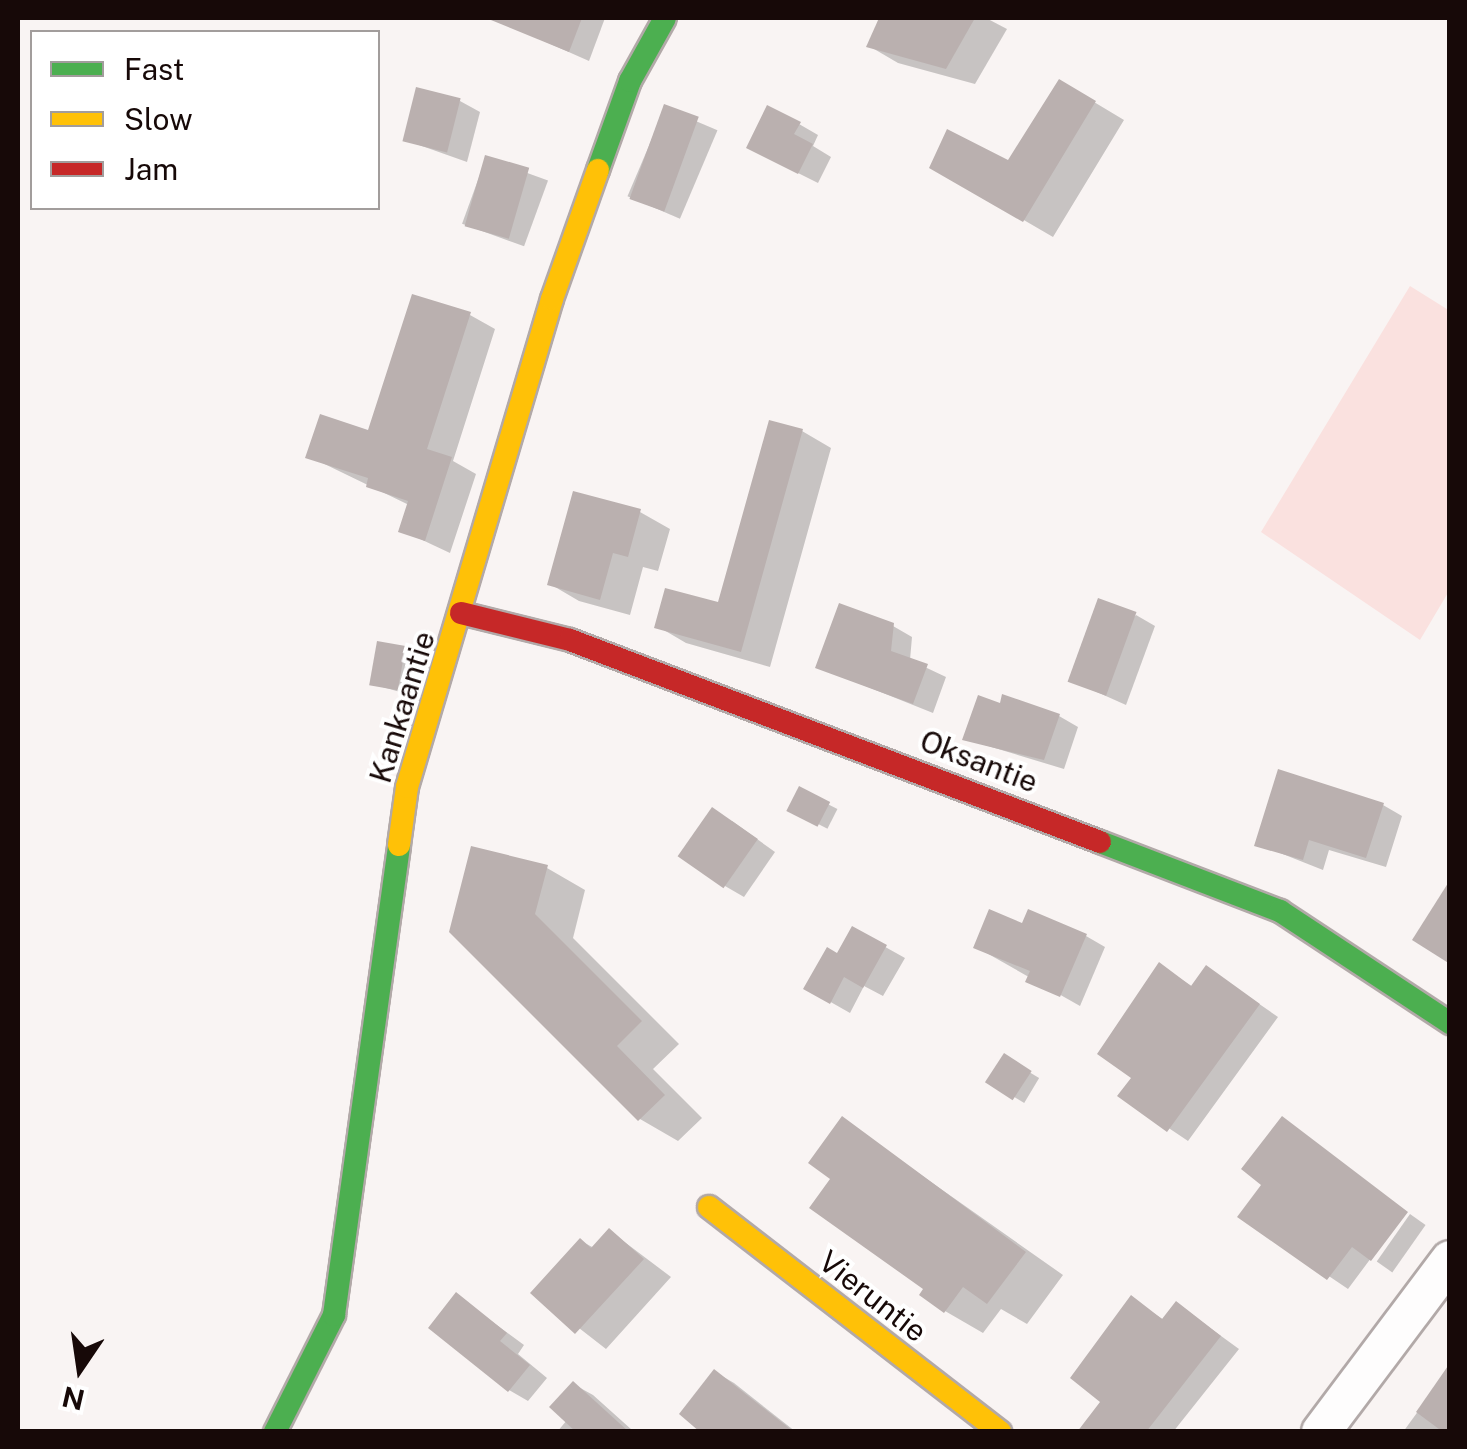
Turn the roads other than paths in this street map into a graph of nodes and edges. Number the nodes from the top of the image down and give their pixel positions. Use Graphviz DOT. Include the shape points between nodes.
graph roads {
  1 [pos="664,18"];
  2 [pos="461,613"];
  3 [pos="1450,1022"];
  4 [pos="709,1208"];
  5 [pos="1450,1260"];
  6 [pos="276,1432"];
  7 [pos="1000,1432"];
  8 [pos="1321,1432"];
  1 -- 2 [label="street, Kankaantie" via="630,80 552,299"];
  2 -- 3 [label="street, Oksantie" via="570,640 1280,911"];
  2 -- 6 [label="street, Kankaantie" via="407,787 334,1314"];
  4 -- 7 [label="street, Vieruntie"];
  5 -- 8 [label="street"];
}
